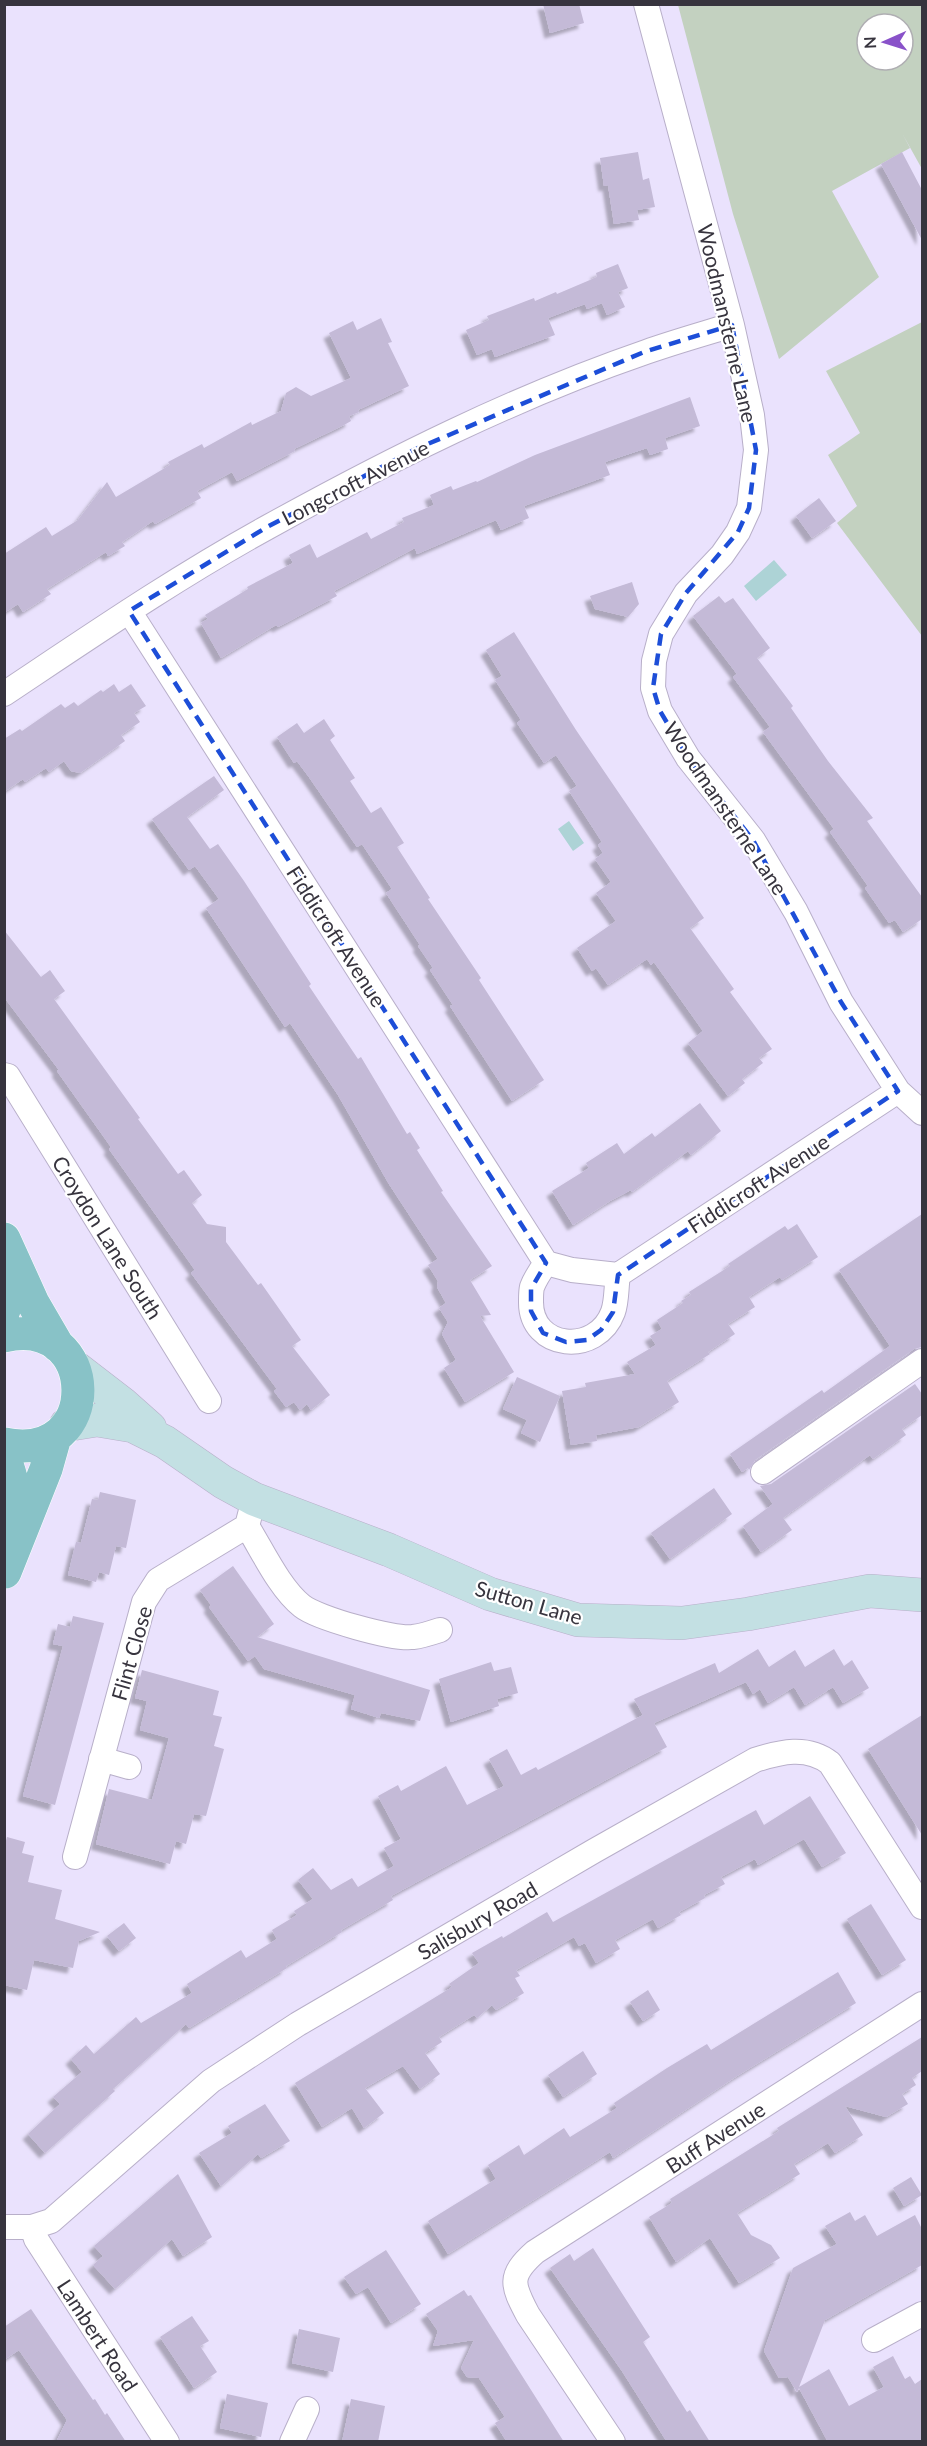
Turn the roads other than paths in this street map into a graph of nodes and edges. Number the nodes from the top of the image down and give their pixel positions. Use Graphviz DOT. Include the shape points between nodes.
graph roads {
  1 [pos="646,4"];
  2 [pos="732,325"];
  3 [pos="129,610"];
  4 [pos="4,694"];
  5 [pos="4,1075"];
  6 [pos="898,1091"];
  7 [pos="922,1113"];
  8 [pos="6,1244"];
  9 [pos="546,1263"];
  10 [pos="618,1275"];
  11 [pos="4,1310"];
  12 [pos="4,1336"];
  13 [pos="67,1357"];
  14 [pos="922,1362"];
  15 [pos="209,1401"];
  16 [pos="60,1431"];
  17 [pos="165,1442"];
  18 [pos="4,1444"];
  19 [pos="4,1459"];
  20 [pos="763,1472"];
  21 [pos="250,1512"];
  22 [pos="5,1574"];
  23 [pos="922,1595"];
  24 [pos="440,1630"];
  25 [pos="101,1759"];
  26 [pos="129,1767"];
  27 [pos="75,1857"];
  28 [pos="922,1907"];
  29 [pos="922,2004"];
  30 [pos="4,2227"];
  31 [pos="32,2227"];
  32 [pos="922,2314"];
  33 [pos="874,2340"];
  34 [pos="307,2409"];
  35 [pos="167,2442"];
  36 [pos="292,2442"];
  37 [pos="613,2442"];
  1 -- 2 [label="street, Woodmansterne Lane"];
  2 -- 3 [label="street, Longcroft Avenue" via="634,357 517,403 416,449 267,527"];
  2 -- 6 [label="street, Woodmansterne Lane" via="756,450 748,508 738,532 687,593 661,634 654,660 653,688 660,711 688,758 753,840 796,912 841,1002"];
  3 -- 4 [label="street, Longcroft Avenue"];
  3 -- 9 [label="street, Fiddicroft Avenue"];
  5 -- 15 [label="street, Croydon Lane South"];
  6 -- 7 [label="street, Woodmansterne Lane"];
  6 -- 10 [label="street, Fiddicroft Avenue"];
  8 -- 11 [label="main road" via="8,1295"];
  8 -- 13 [label="main road" via="33,1303"];
  9 -- 10 [label="street"];
  9 -- 10 [label="street" via="531,1289 531,1311 543,1333 566,1342 586,1340 602,1330 613,1312"];
  12 -- 13 [label="main road" via="35,1334"];
  13 -- 16 [label="main road" via="78,1376 79,1399 73,1418"];
  13 -- 17 [label="main road, Sutton Lane"];
  14 -- 20 [label="street"];
  16 -- 17 [label="main road, Sutton Lane" via="97,1420 117,1422"];
  16 -- 18 [label="main road" via="41,1444"];
  16 -- 22 [label="main road"];
  17 -- 21 [label="main road, Sutton Lane" via="224,1482"];
  19 -- 22 [label="main road" via="12,1481 15,1513"];
  21 -- 23 [label="main road, Sutton Lane" via="389,1550 490,1594 578,1620 682,1623 870,1591"];
  21 -- 24 [label="street" via="289,1591 303,1607 392,1636 413,1638"];
  21 -- 25 [label="street, Flint Close" via="158,1580 144,1602"];
  25 -- 26 [label="street"];
  25 -- 27 [label="street, Flint Close"];
  28 -- 31 [label="street, Salisbury Road" via="830,1763 805,1751 780,1752 755,1760 278,2037 196,2091 70,2206 51,2221"];
  29 -- 37 [label="street, Buff Avenue" via="520,2265 514,2277 517,2295"];
  30 -- 31 [label="street, Salisbury Road"];
  31 -- 35 [label="street, Lambert Road"];
  32 -- 33 [label="street"];
  34 -- 36 [label="street"];
}
